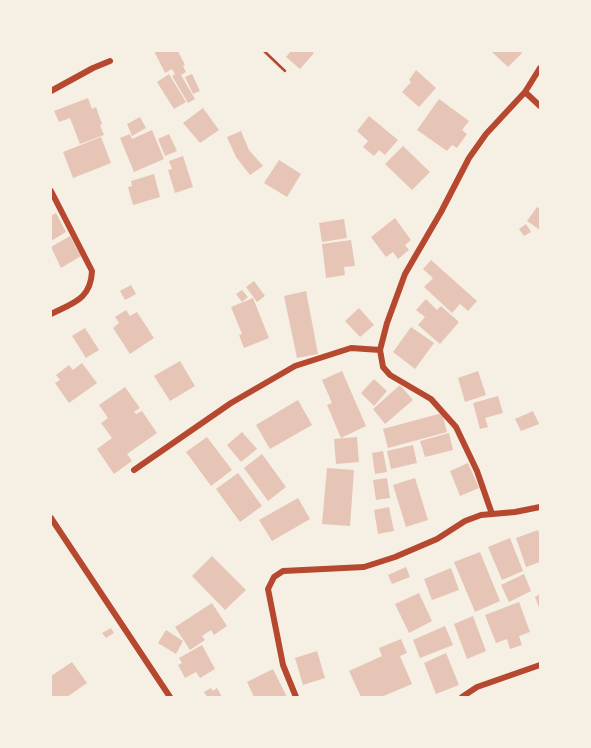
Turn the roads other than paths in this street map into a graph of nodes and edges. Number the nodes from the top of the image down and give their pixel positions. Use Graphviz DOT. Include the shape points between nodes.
graph roads {
  1 [pos="110,61"];
  2 [pos="540,68"];
  3 [pos="51,91"];
  4 [pos="525,92"];
  5 [pos="540,106"];
  6 [pos="51,191"];
  7 [pos="51,314"];
  8 [pos="380,350"];
  9 [pos="134,470"];
  10 [pos="540,507"];
  11 [pos="492,514"];
  12 [pos="51,518"];
  13 [pos="540,666"];
  14 [pos="170,697"];
  15 [pos="296,697"];
  16 [pos="461,697"];
  1 -- 3 [label="street"];
  2 -- 4 [label="street"];
  4 -- 5 [label="street"];
  4 -- 8 [label="street" via="469,158 405,274"];
  6 -- 7 [label="street" via="92,271 92,284 85,295"];
  8 -- 9 [label="street" via="351,348 295,366 230,402"];
  8 -- 11 [label="street" via="383,367 431,399 456,427"];
  10 -- 11 [label="street"];
  11 -- 15 [label="street" via="465,521 437,539 364,567 283,570 274,577 268,589 283,665"];
  12 -- 14 [label="street"];
  13 -- 16 [label="street"];
}
